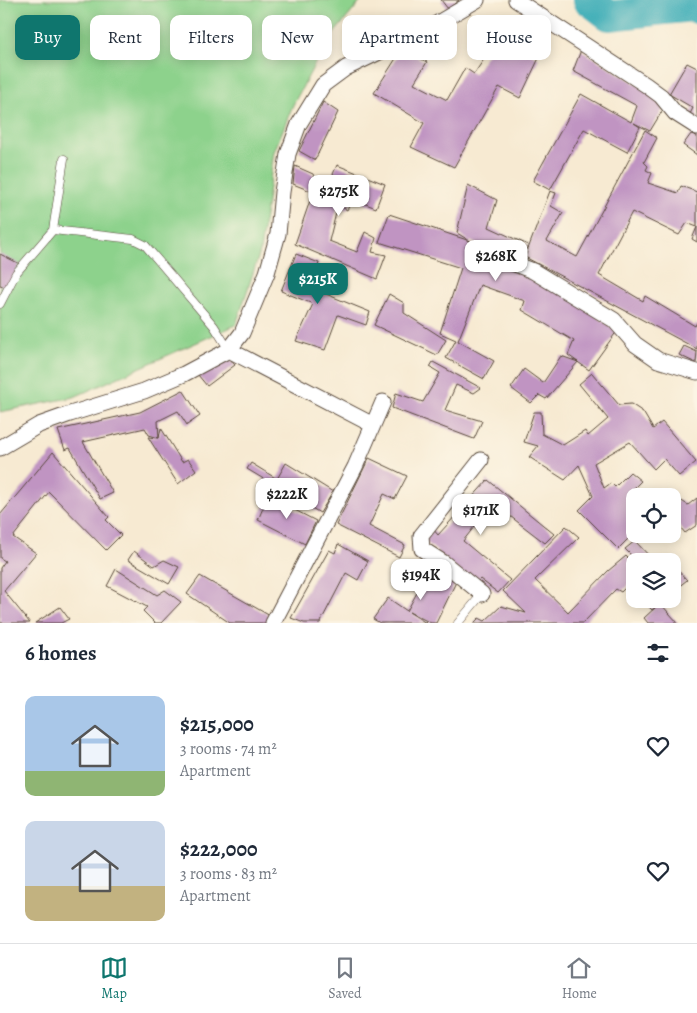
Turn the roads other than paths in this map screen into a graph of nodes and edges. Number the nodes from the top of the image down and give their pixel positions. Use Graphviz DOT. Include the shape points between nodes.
graph roads {
  1 [pos="477,0"];
  2 [pos="516,0"];
  3 [pos="697,128"];
  4 [pos="64,159"];
  5 [pos="52,230"];
  6 [pos="482,250"];
  7 [pos="0,304"];
  8 [pos="229,350"];
  9 [pos="697,372"];
  10 [pos="383,402"];
  11 [pos="373,425"];
  12 [pos="0,448"];
  13 [pos="481,460"];
  14 [pos="482,594"];
  15 [pos="273,623"];
  16 [pos="458,623"];
  1 -- 8 [label="street" via="431,27 346,68 323,85 299,124 288,154 278,234 267,273 242,333"];
  2 -- 3 [label="street" via="662,96 674,113"];
  4 -- 5 [label="lane"];
  5 -- 7 [label="lane" via="16,273"];
  5 -- 8 [label="lane" via="133,239 145,245 214,326"];
  6 -- 9 [label="street" via="533,271 614,320 635,344 658,360"];
  8 -- 11 [label="street"];
  8 -- 12 [label="street" via="144,391 39,426"];
  10 -- 11 [label="street"];
  11 -- 15 [label="street" via="355,467"];
  13 -- 14 [label="street" via="420,536 422,549"];
  14 -- 16 [label="lane"];
}
